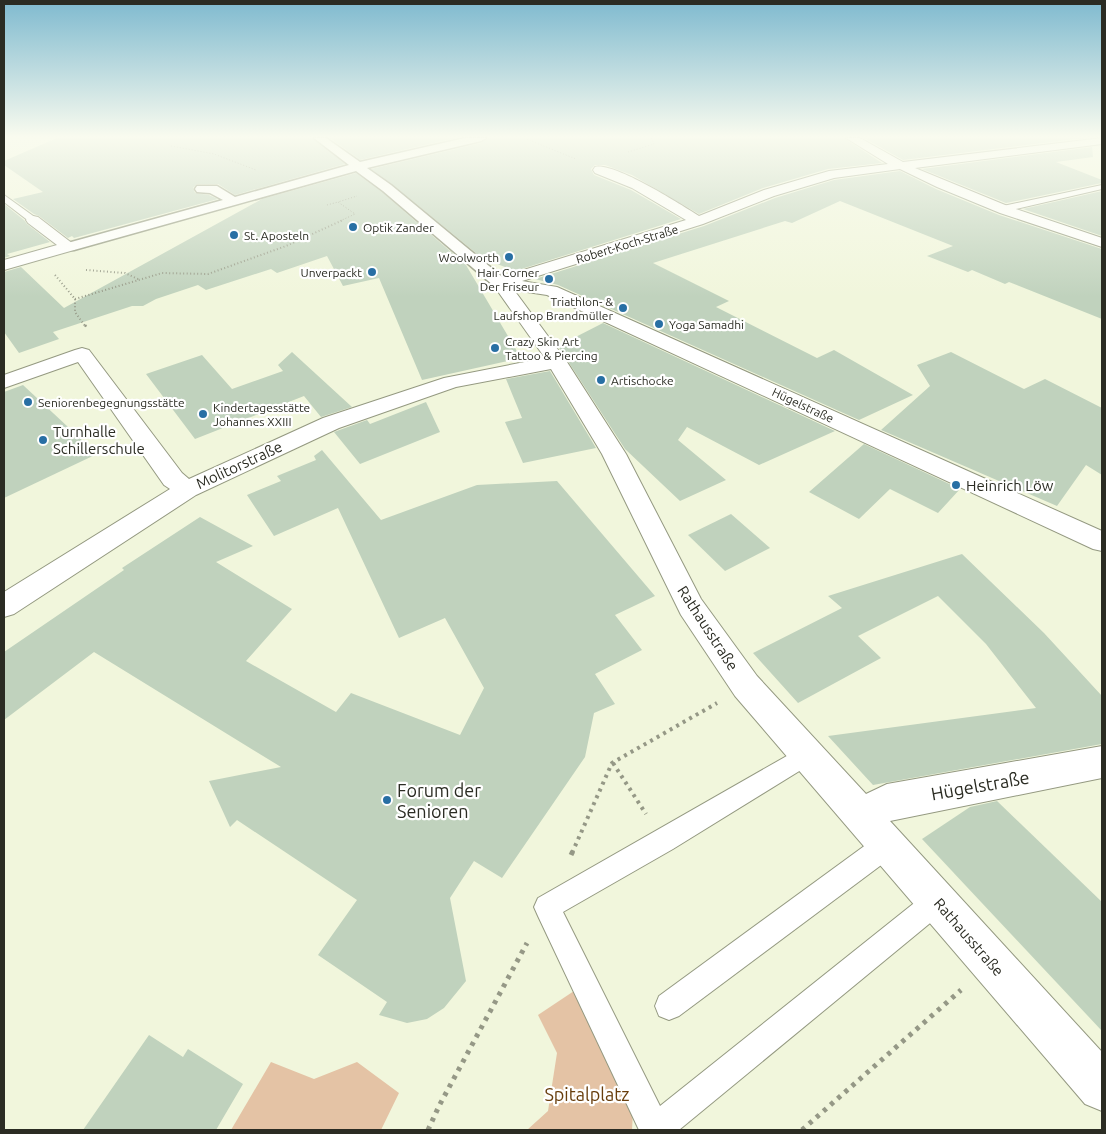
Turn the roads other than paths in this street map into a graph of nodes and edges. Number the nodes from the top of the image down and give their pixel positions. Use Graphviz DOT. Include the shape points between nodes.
graph roads {
  1 [pos="216,191"];
  2 [pos="270,191"];
  3 [pos="390,191"];
  4 [pos="648,191"];
  5 [pos="777,191"];
  6 [pos="956,191"];
  7 [pos="1084,191"];
  8 [pos="4,198"];
  9 [pos="234,201"];
  10 [pos="1003,209"];
  11 [pos="33,220"];
  12 [pos="698,221"];
  13 [pos="1102,243"];
  14 [pos="70,247"];
  15 [pos="4,265"];
  16 [pos="500,283"];
  17 [pos="557,362"];
  18 [pos="4,382"];
  19 [pos="187,489"];
  20 [pos="1102,542"];
  21 [pos="4,606"];
  22 [pos="806,754"];
  23 [pos="1102,762"];
  24 [pos="862,817"];
  25 [pos="887,845"];
  26 [pos="937,901"];
  27 [pos="669,1006"];
  28 [pos="1102,1088"];
  29 [pos="655,1130"];
  1 -- 9 [label="street"];
  2 -- 9 [label="street"];
  3 -- 16 [label="street, Rathausstraße"];
  4 -- 12 [label="street"];
  5 -- 12 [label="street, Robert-Koch-Straße"];
  6 -- 10 [label="street"];
  7 -- 10 [label="lane"];
  8 -- 11 [label="lane"];
  9 -- 14 [label="street"];
  10 -- 13 [label="street"];
  11 -- 14 [label="street"];
  12 -- 16 [label="street, Robert-Koch-Straße"];
  14 -- 15 [label="street" via="44,261"];
  16 -- 17 [label="street, Rathausstraße"];
  16 -- 20 [label="street, Hügelstraße" via="551,291 575,301"];
  17 -- 19 [label="street, Molitorstraße" via="451,382 331,424"];
  17 -- 22 [label="street, Rathausstraße" via="614,454 691,607 746,686"];
  18 -- 19 [label="street" via="82,354 173,478"];
  19 -- 21 [label="street, Molitorstraße"];
  22 -- 24 [label="street, Rathausstraße"];
  22 -- 29 [label="lane" via="547,907"];
  23 -- 24 [label="street, Hügelstraße" via="887,802"];
  24 -- 25 [label="street, Rathausstraße"];
  25 -- 26 [label="street, Rathausstraße"];
  25 -- 27 [label="lane"];
  26 -- 28 [label="street, Rathausstraße"];
  26 -- 29 [label="lane"];
}
